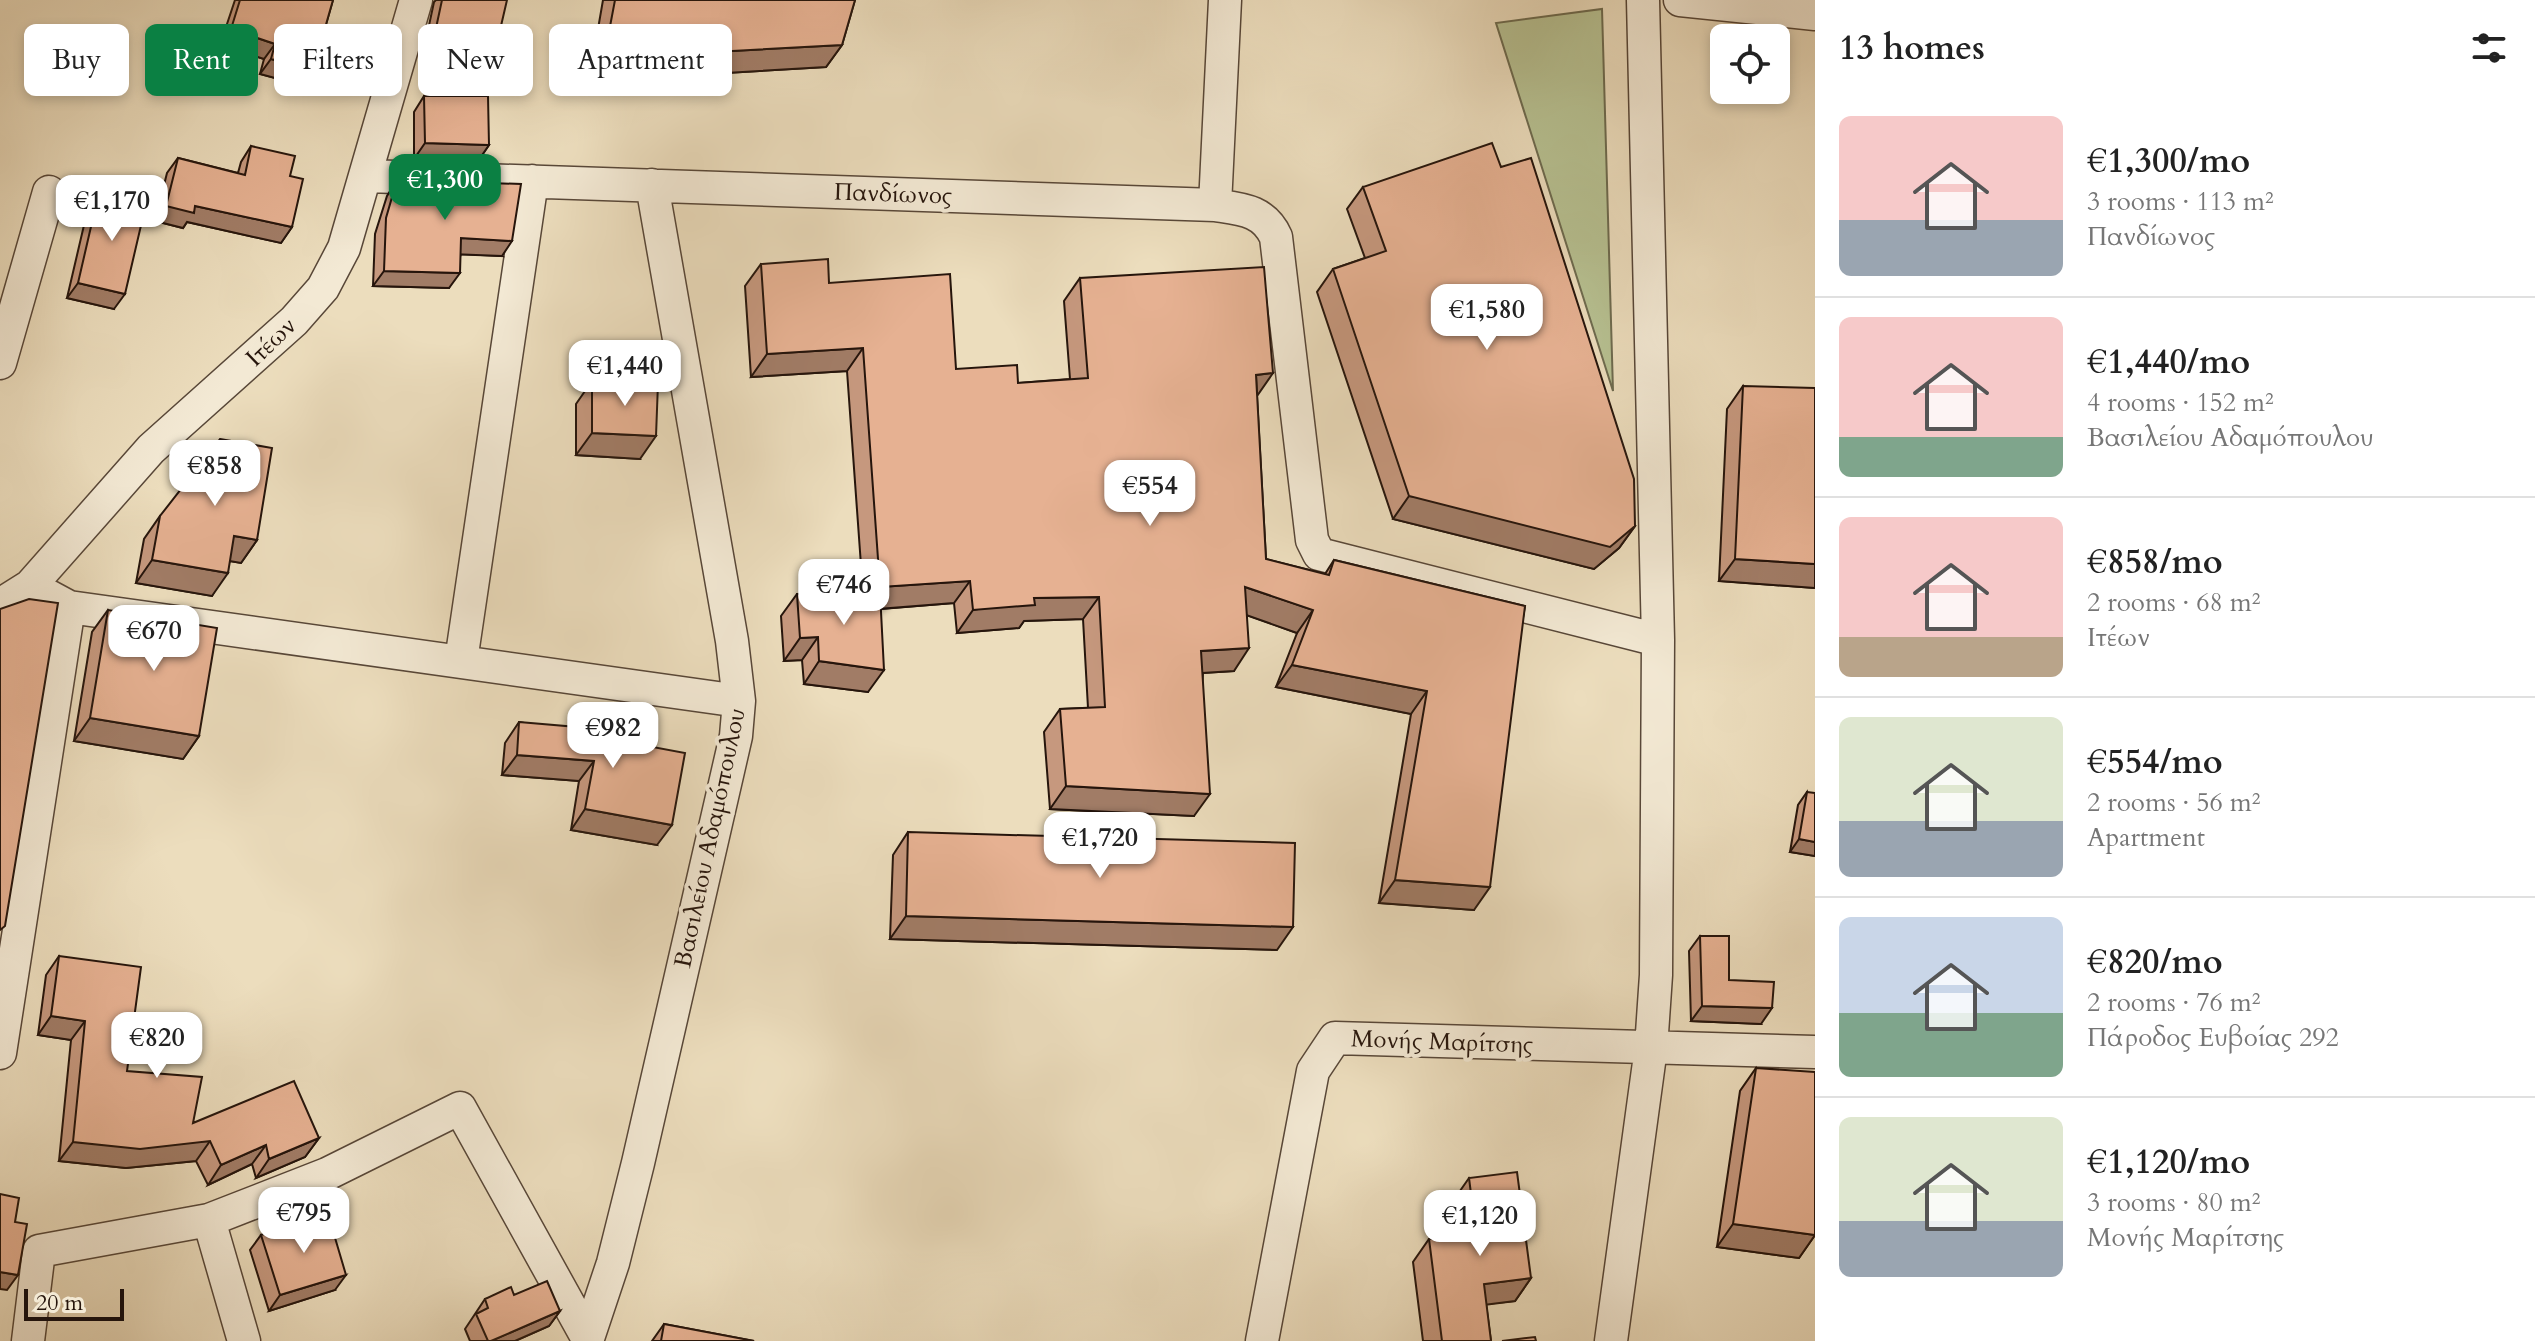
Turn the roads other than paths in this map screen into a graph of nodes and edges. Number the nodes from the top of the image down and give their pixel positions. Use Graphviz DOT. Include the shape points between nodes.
graph roads {
  1 [pos="416,0"];
  2 [pos="1225,0"];
  3 [pos="1643,0"];
  4 [pos="1680,0"];
  5 [pos="1815,14"];
  6 [pos="367,176"];
  7 [pos="532,181"];
  8 [pos="652,185"];
  9 [pos="49,192"];
  10 [pos="1215,205"];
  11 [pos="0,363"];
  12 [pos="30,586"];
  13 [pos="0,605"];
  14 [pos="69,607"];
  15 [pos="1658,640"];
  16 [pos="461,661"];
  17 [pos="739,701"];
  18 [pos="13,874"];
  19 [pos="1651,1048"];
  20 [pos="1815,1052"];
  21 [pos="0,1053"];
  22 [pos="209,1220"];
  23 [pos="587,1340"];
  24 [pos="28,1341"];
  25 [pos="244,1341"];
  26 [pos="1262,1341"];
  27 [pos="1611,1341"];
  1 -- 6 [label="street, Ιτέων"];
  2 -- 10 [label="street"];
  3 -- 15 [label="street"];
  4 -- 5 [label="street"];
  6 -- 7 [label="street, Πανδίωνος"];
  6 -- 12 [label="street, Ιτέων" via="344,248 323,288 283,332 151,449"];
  7 -- 8 [label="street, Πανδίωνος"];
  7 -- 16 [label="street"];
  8 -- 10 [label="street, Πανδίωνος"];
  8 -- 17 [label="street, Βασιλείου Αδαμόπουλου"];
  9 -- 11 [label="street"];
  10 -- 15 [label="street, Πανδίωνος" via="1252,212 1270,224 1276,237 1312,540 1319,554"];
  12 -- 13 [label="street, Ιτέων"];
  12 -- 14 [label="street"];
  14 -- 16 [label="street"];
  14 -- 18 [label="street"];
  15 -- 19 [label="street"];
  16 -- 17 [label="street"];
  17 -- 23 [label="street, Βασιλείου Αδαμόπουλου" via="736,736 638,1163"];
  18 -- 21 [label="street"];
  19 -- 20 [label="street, Μονής Μαρίτσης"];
  19 -- 26 [label="street, Μονής Μαρίτσης" via="1335,1038 1313,1071"];
  19 -- 27 [label="street"];
  22 -- 23 [label="street" via="327,1174 460,1108"];
  22 -- 24 [label="street" via="39,1251"];
  22 -- 25 [label="street"];
}
